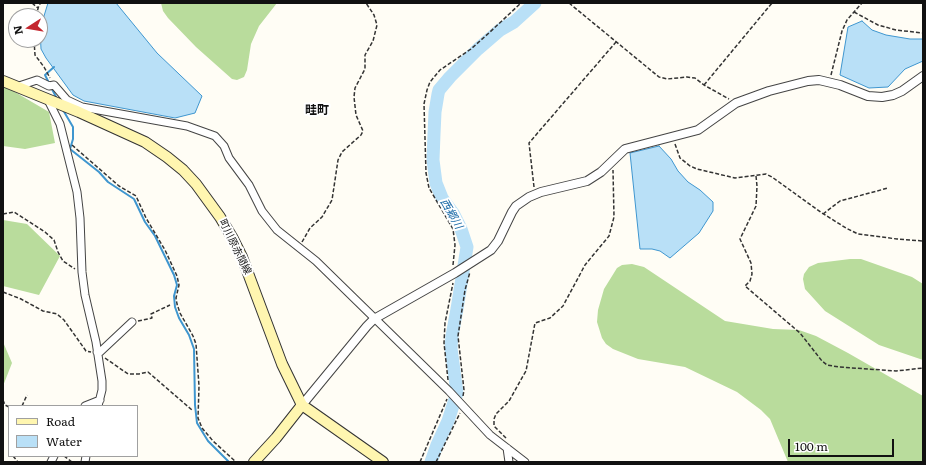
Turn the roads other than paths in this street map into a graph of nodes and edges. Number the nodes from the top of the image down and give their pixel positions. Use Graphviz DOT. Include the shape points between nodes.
graph roads {
  1 [pos="923,76"];
  2 [pos="3,82"];
  3 [pos="16,87"];
  4 [pos="47,98"];
  5 [pos="374,319"];
  6 [pos="132,322"];
  7 [pos="99,352"];
  8 [pos="99,403"];
  9 [pos="302,405"];
  10 [pos="507,448"];
  11 [pos="254,462"];
  12 [pos="383,462"];
  13 [pos="509,462"];
  14 [pos="525,462"];
  1 -- 5 [label="street" via="902,91 876,98 829,82 808,81 736,103 698,130 625,149 601,172 587,181 535,194 523,200 512,212 491,250"];
  2 -- 3 [label="main road, 町川原赤間線"];
  3 -- 4 [label="main road, 町川原赤間線"];
  3 -- 5 [label="street" via="37,80 48,86 54,85 67,100 82,107 187,126 215,136 224,146 229,158 276,230 316,262"];
  4 -- 7 [label="street" via="60,124 77,192 82,272"];
  4 -- 9 [label="main road, 町川原赤間線" via="144,142 183,170 196,184 220,217 242,257 282,364"];
  5 -- 9 [label="street"];
  5 -- 10 [label="street" via="450,392 490,435"];
  6 -- 7 [label="street"];
  7 -- 8 [label="street" via="102,381"];
  9 -- 11 [label="main road"];
  9 -- 12 [label="main road, 町川原赤間線"];
  10 -- 13 [label="street"];
  10 -- 14 [label="street"];
}
